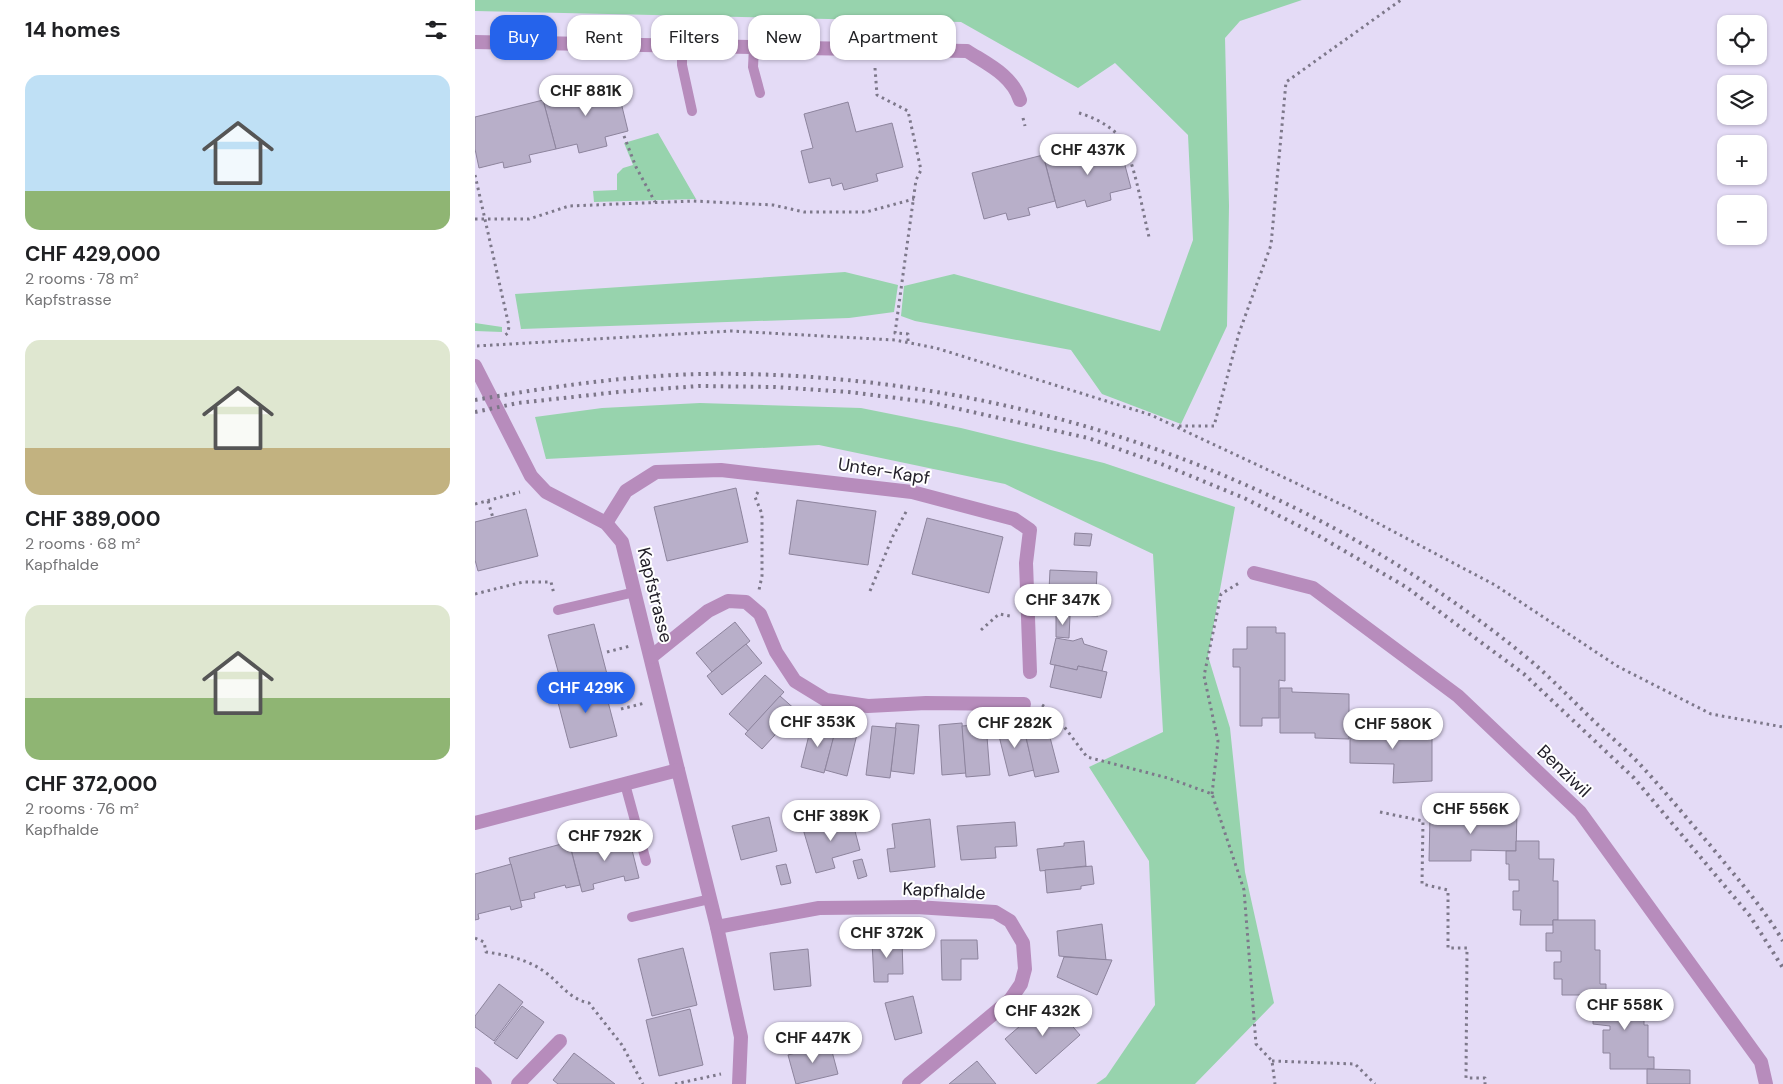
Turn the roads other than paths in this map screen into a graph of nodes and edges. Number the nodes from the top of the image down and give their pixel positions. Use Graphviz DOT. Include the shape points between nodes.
graph roads {
  1 [pos="475,42"];
  2 [pos="651,45"];
  3 [pos="820,48"];
  4 [pos="682,60"];
  5 [pos="753,60"];
  6 [pos="760,93"];
  7 [pos="1020,100"];
  8 [pos="692,110"];
  9 [pos="477,368"];
  10 [pos="606,523"];
  11 [pos="1254,573"];
  12 [pos="635,592"];
  13 [pos="558,610"];
  14 [pos="651,657"];
  15 [pos="1030,672"];
  16 [pos="1024,704"];
  17 [pos="678,770"];
  18 [pos="625,784"];
  19 [pos="475,823"];
  20 [pos="645,861"];
  21 [pos="710,899"];
  22 [pos="632,917"];
  23 [pos="717,927"];
  24 [pos="560,1041"];
  25 [pos="475,1074"];
  26 [pos="739,1081"];
  27 [pos="485,1084"];
  28 [pos="518,1084"];
  29 [pos="909,1084"];
  30 [pos="1766,1084"];
  1 -- 2 [label="street"];
  3 -- 7 [label="street" via="967,51 1016,87"];
  4 -- 8 [label="lane"];
  5 -- 6 [label="lane"];
  9 -- 10 [label="street, Kapfstrasse" via="531,476 546,492"];
  10 -- 12 [label="street, Kapfstrasse" via="622,542"];
  10 -- 15 [label="street, Unter-Kapf" via="626,491 656,472 721,470 836,488 916,493 1014,519 1030,530 1026,563"];
  11 -- 30 [label="street, Benziwil" via="1313,588 1458,696 1580,812 1761,1062"];
  12 -- 13 [label="lane"];
  12 -- 14 [label="street, Kapfstrasse"];
  14 -- 16 [label="street" via="708,611 729,601 746,602 760,614 776,652 795,681 826,700 868,706"];
  14 -- 17 [label="street, Kapfstrasse"];
  17 -- 18 [label="street"];
  17 -- 21 [label="street, Kapfstrasse"];
  18 -- 19 [label="street"];
  18 -- 20 [label="lane"];
  21 -- 22 [label="lane"];
  21 -- 23 [label="street, Kapfstrasse"];
  23 -- 26 [label="street, Kapfstrasse" via="741,1038"];
  23 -- 29 [label="street, Kapfhalde" via="819,908 916,907 983,910 1003,916 1023,943 1025,969 1021,984 1010,1000"];
  24 -- 28 [label="street"];
  25 -- 27 [label="street"];
}
